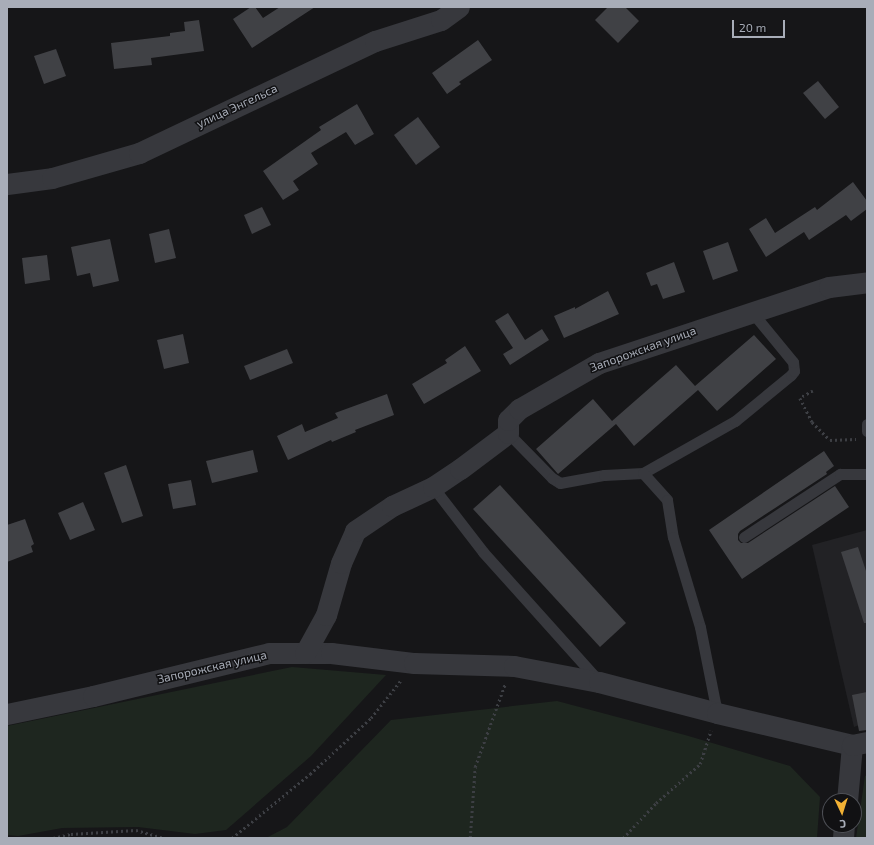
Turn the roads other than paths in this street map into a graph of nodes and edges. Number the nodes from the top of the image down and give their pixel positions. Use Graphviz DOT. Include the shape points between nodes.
graph roads {
  1 [pos="459,7"];
  2 [pos="7,184"];
  3 [pos="867,282"];
  4 [pos="752,312"];
  5 [pos="867,424"];
  6 [pos="508,433"];
  7 [pos="863,435"];
  8 [pos="643,473"];
  9 [pos="867,474"];
  10 [pos="433,487"];
  11 [pos="744,537"];
  12 [pos="305,653"];
  13 [pos="599,682"];
  14 [pos="717,713"];
  15 [pos="7,714"];
  16 [pos="859,743"];
  17 [pos="849,793"];
  1 -- 2 [label="street, улица Энгельса" via="441,20 375,41 139,153 52,178"];
  3 -- 4 [label="street, Запорожская улица" via="830,287"];
  4 -- 6 [label="street, Запорожская улица" via="599,363 519,409 508,420"];
  4 -- 8 [label="lane" via="793,362 794,371 735,421"];
  5 -- 7 [label="lane"];
  6 -- 8 [label="lane" via="560,483 604,475"];
  6 -- 10 [label="street"];
  8 -- 14 [label="lane" via="667,500 673,537 700,627"];
  9 -- 11 [label="lane" via="840,474"];
  10 -- 12 [label="street" via="392,506 355,531 326,615"];
  10 -- 13 [label="lane" via="483,552"];
  12 -- 13 [label="street, Запорожская улица" via="331,653 414,663 512,666"];
  12 -- 15 [label="street, Запорожская улица" via="268,653 93,696"];
  13 -- 14 [label="street, Запорожская улица"];
  14 -- 16 [label="street, Запорожская улица"];
  16 -- 17 [label="street"];
}
